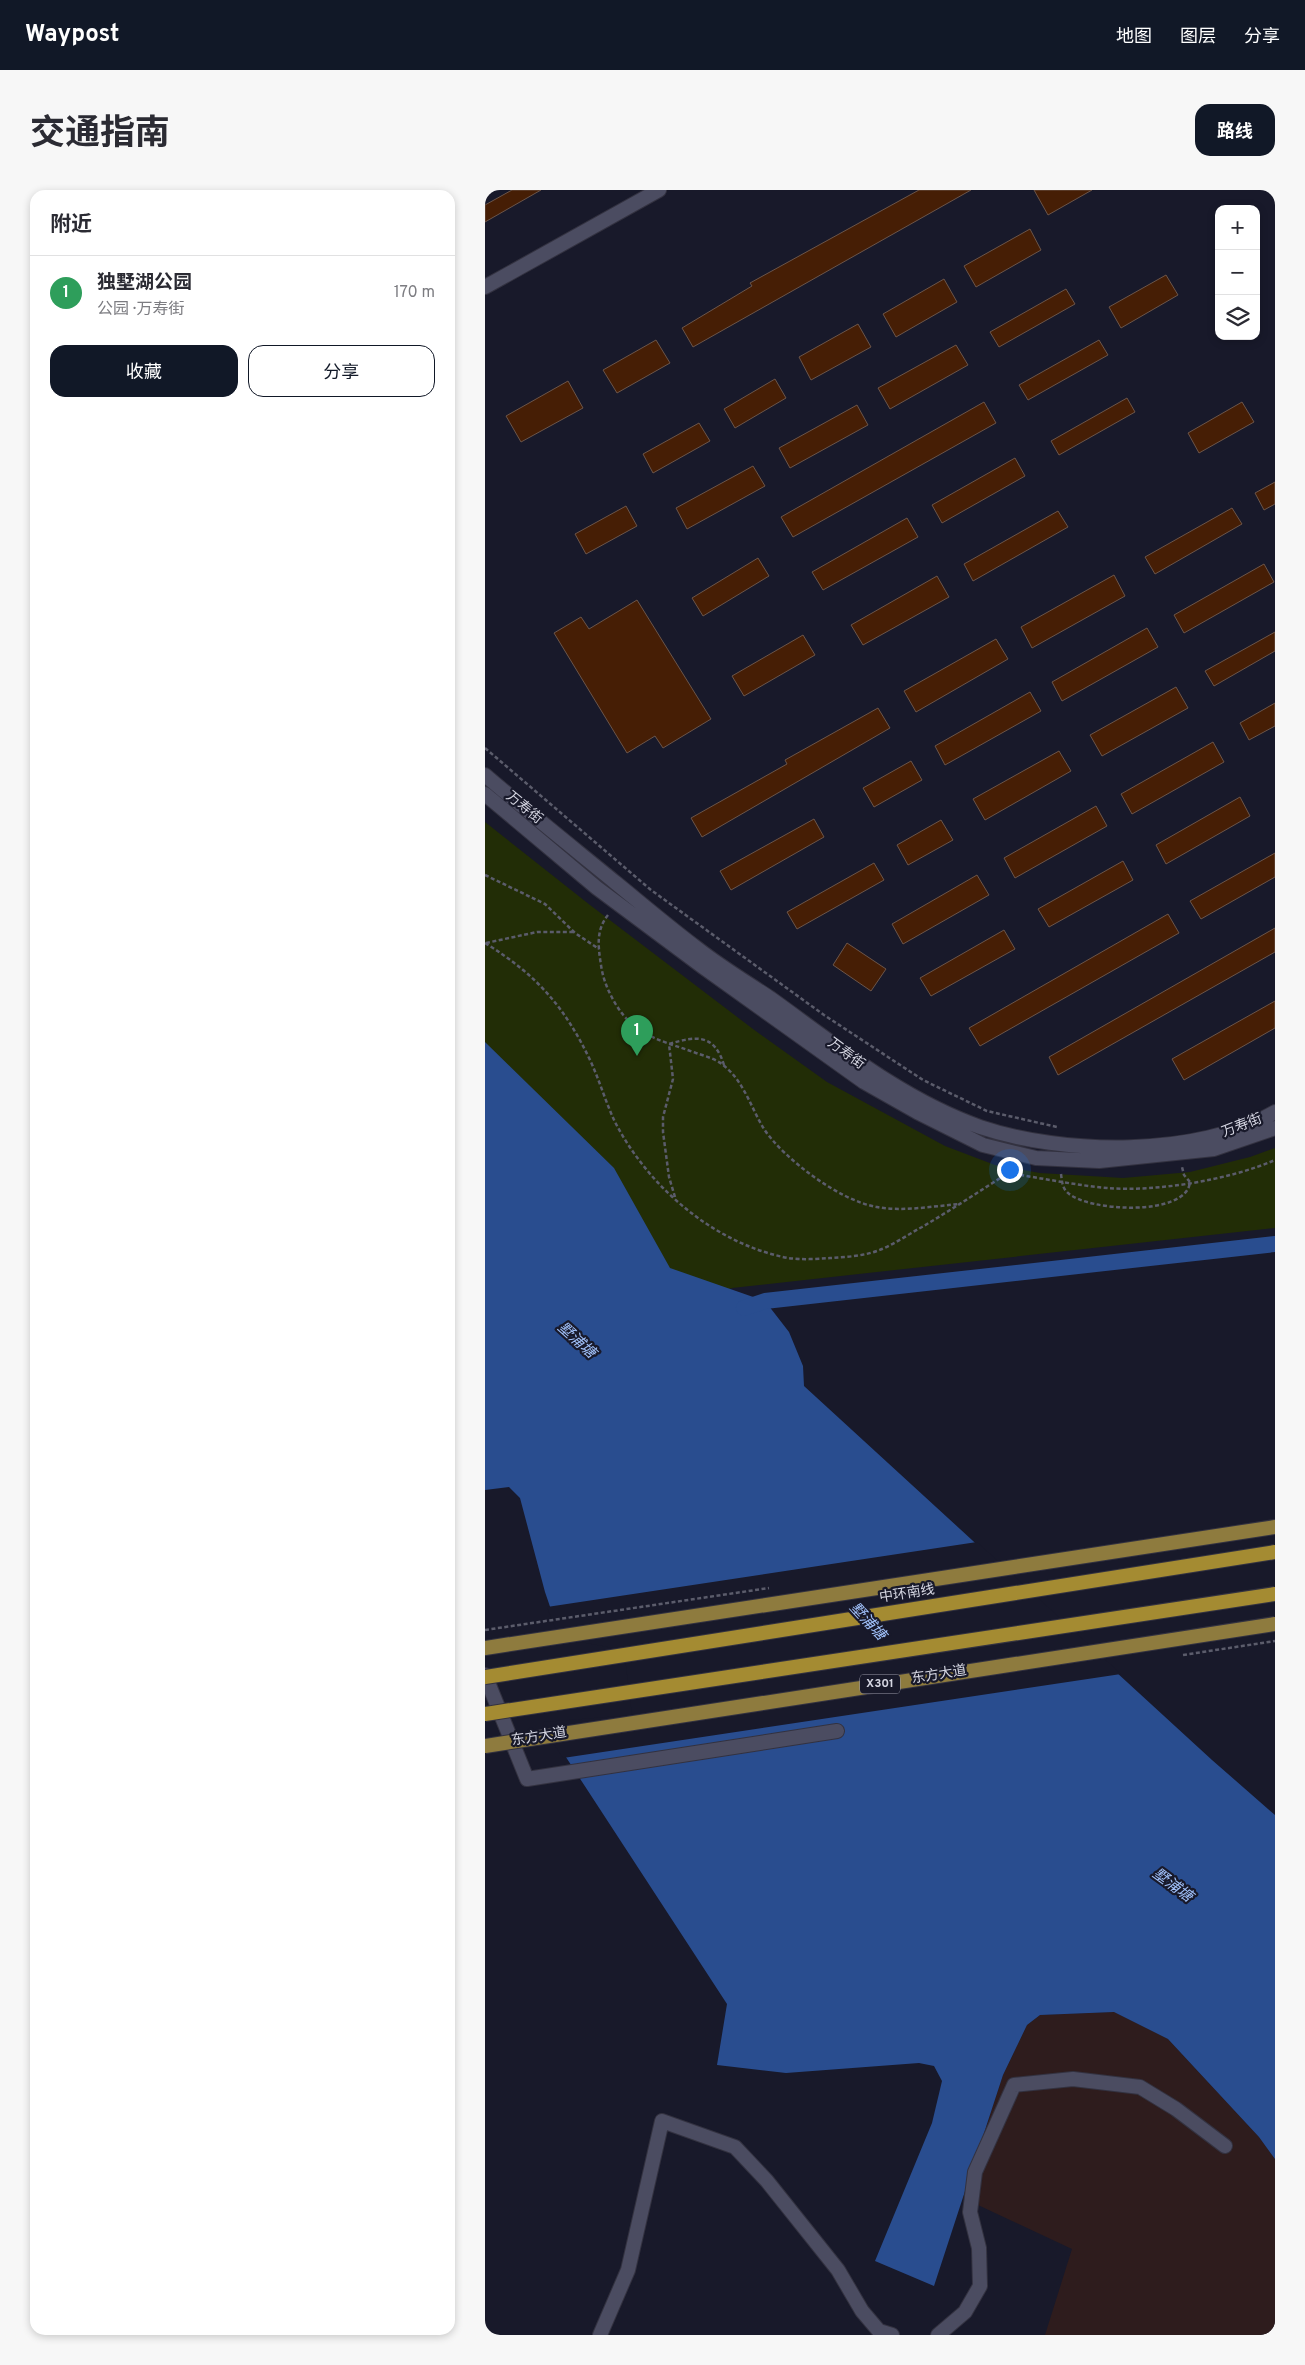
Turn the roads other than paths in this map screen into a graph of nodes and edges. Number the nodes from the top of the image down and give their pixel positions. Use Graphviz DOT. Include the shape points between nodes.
graph roads {
  1 [pos="659,190"];
  2 [pos="485,287"];
  3 [pos="485,775"];
  4 [pos="485,794"];
  5 [pos="1275,1112"];
  6 [pos="1275,1128"];
  7 [pos="1275,1527"];
  8 [pos="1275,1552"];
  9 [pos="1275,1594"];
  10 [pos="1275,1624"];
  11 [pos="485,1648"];
  12 [pos="485,1676"];
  13 [pos="485,1714"];
  14 [pos="837,1731"];
  15 [pos="485,1746"];
  16 [pos="1225,2146"];
  17 [pos="600,2335"];
  18 [pos="892,2335"];
  19 [pos="938,2335"];
  1 -- 2 [label="street"];
  3 -- 5 [label="street, 万寿街" via="698,949 867,1069 923,1102 979,1126 1045,1143 1101,1147 1160,1145 1209,1139"];
  4 -- 6 [label="street, 万寿街" via="617,903 864,1082 983,1145 1036,1158 1099,1161 1214,1148"];
  7 -- 11 [label="main road"];
  8 -- 12 [label="highway, 中环南线, bridge"];
  9 -- 13 [label="highway, bridge"];
  10 -- 15 [label="main road, 东方大道 / X301, bridge"];
  12 -- 14 [label="street" via="527,1779"];
  16 -- 19 [label="street" via="1177,2109 1140,2087 1073,2079 1014,2086 975,2172 970,2212 979,2248 980,2286 965,2312"];
  17 -- 18 [label="street" via="628,2270 662,2121 735,2147 767,2181 838,2270 862,2311 879,2331"];
}
